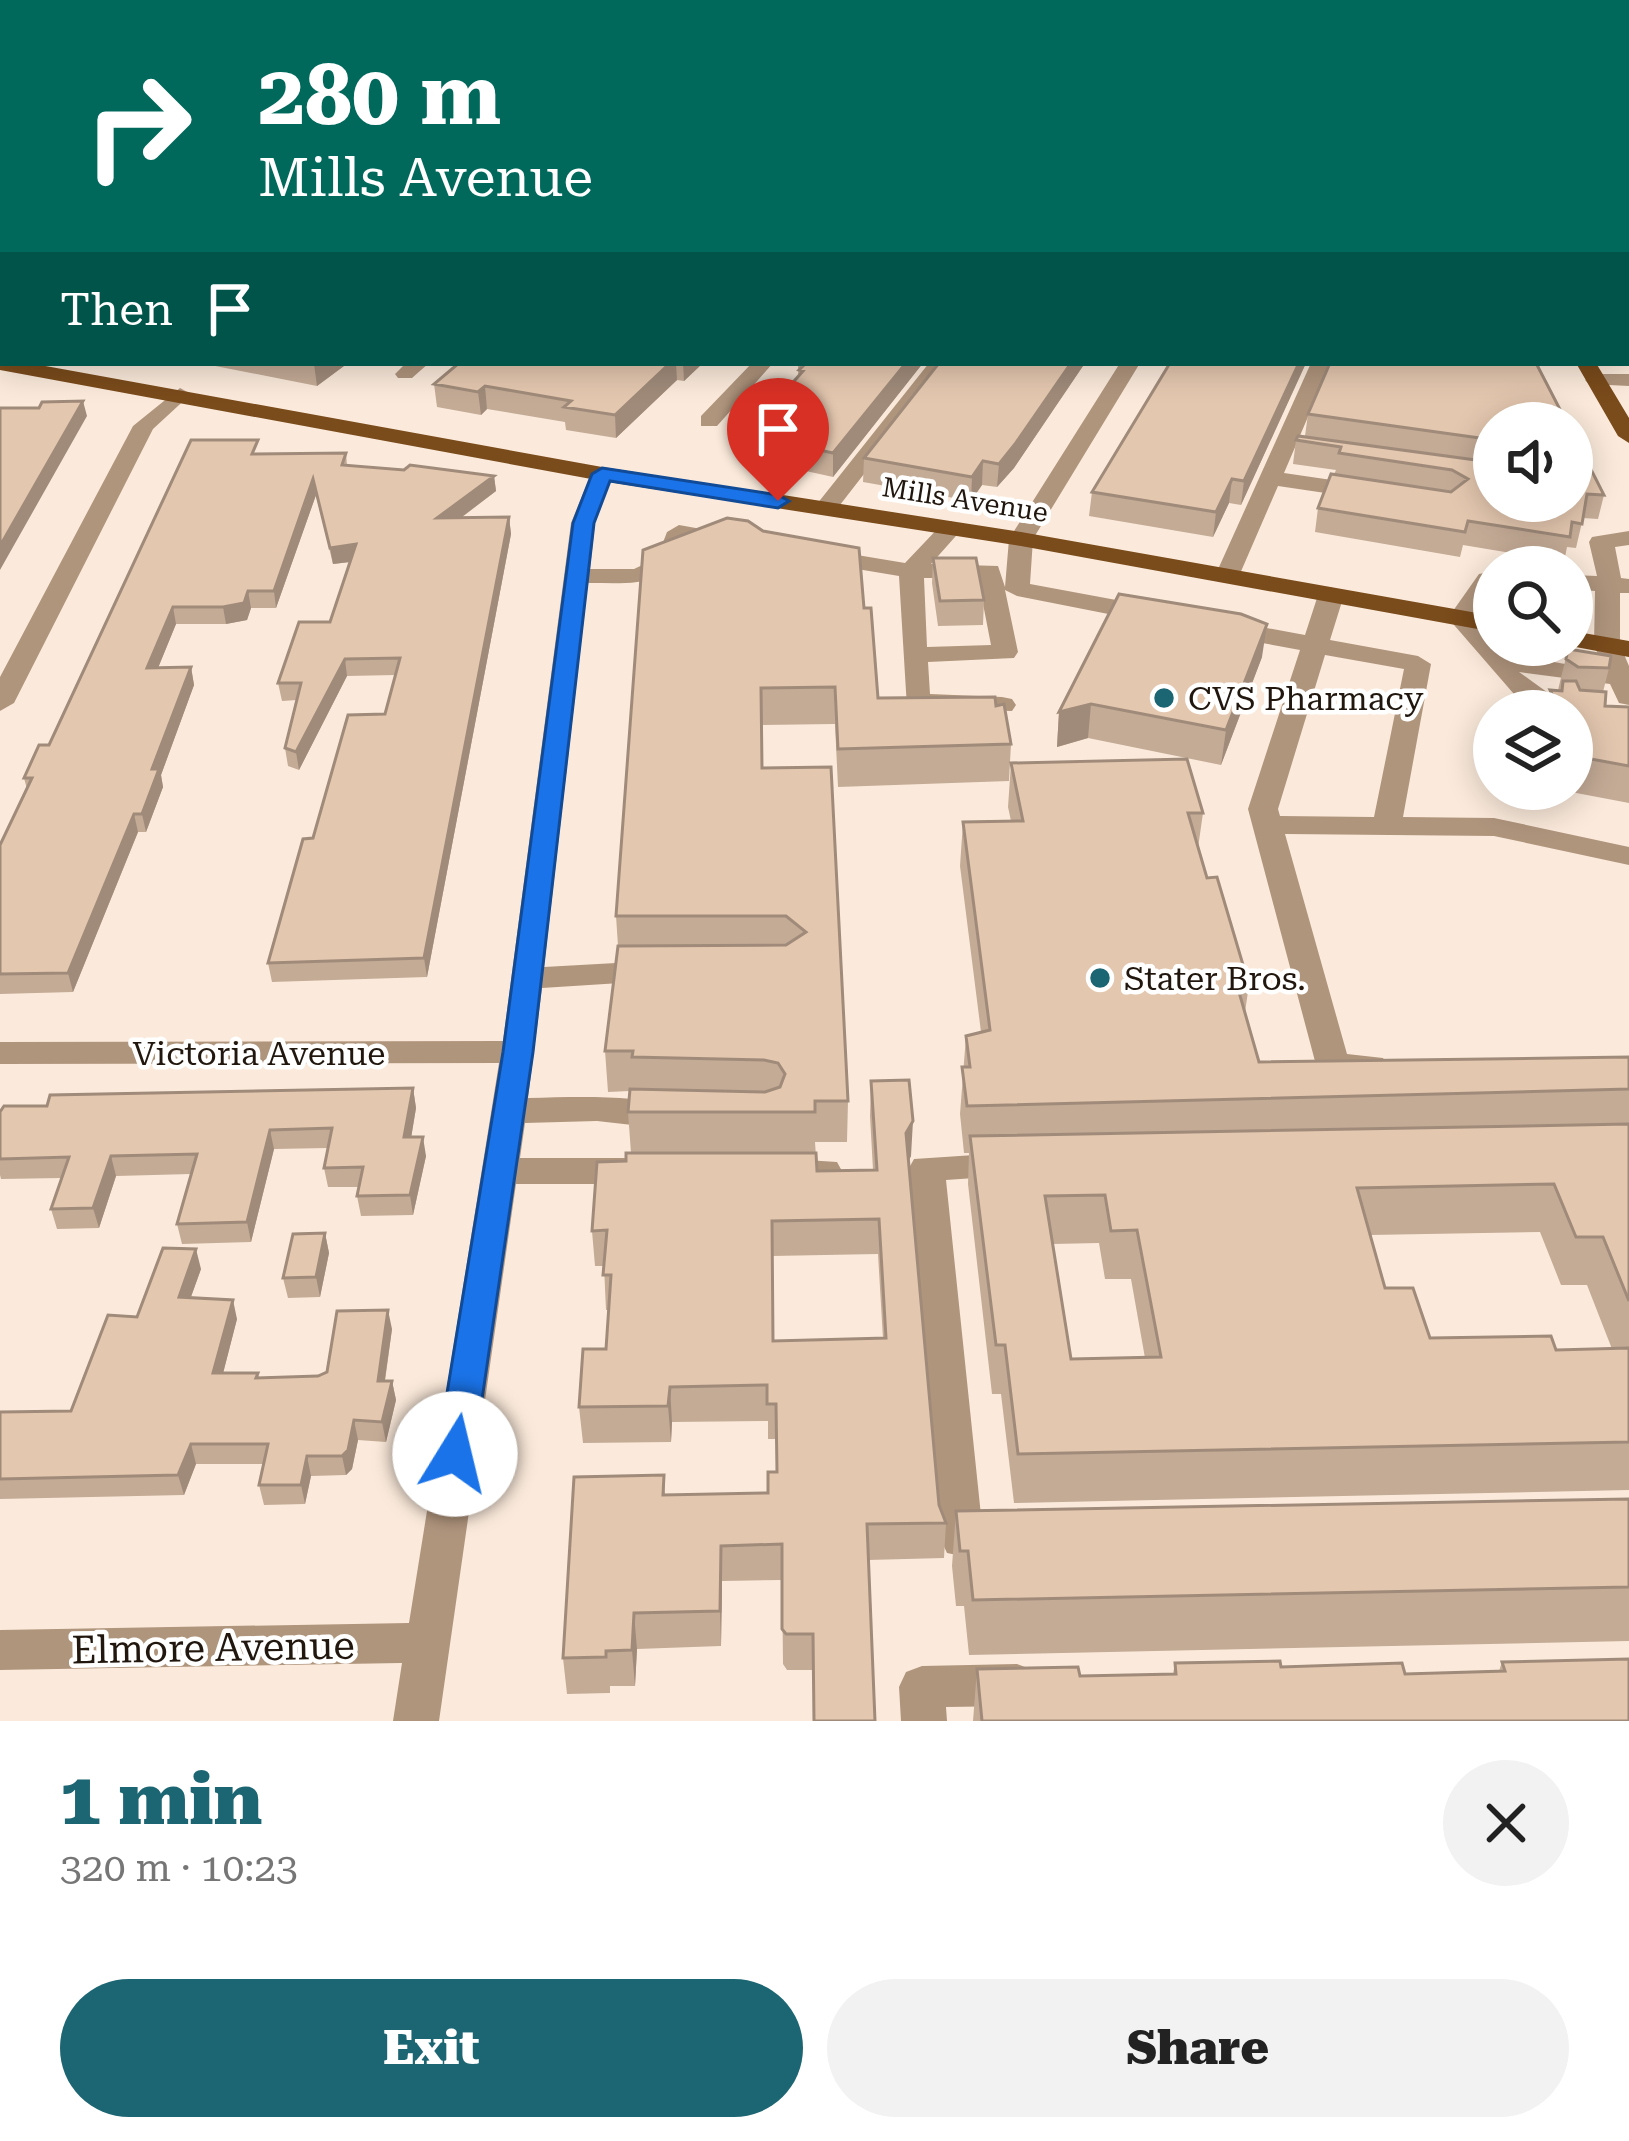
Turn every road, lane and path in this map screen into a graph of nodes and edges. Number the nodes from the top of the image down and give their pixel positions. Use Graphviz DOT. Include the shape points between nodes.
graph roads {
  1 [pos="760,366"];
  2 [pos="938,366"];
  3 [pos="1128,366"];
  4 [pos="1321,366"];
  5 [pos="57,368"];
  6 [pos="1591,371"];
  7 [pos="1629,380"];
  8 [pos="181,394"];
  9 [pos="709,421"];
  10 [pos="1628,433"];
  11 [pos="602,474"];
  12 [pos="1271,478"];
  13 [pos="1381,495"];
  14 [pos="825,508"];
  15 [pos="951,528"];
  16 [pos="1629,538"];
  17 [pos="1021,539"];
  18 [pos="749,544"];
  19 [pos="795,551"];
  20 [pos="911,571"];
  21 [pos="577,576"];
  22 [pos="1228,576"];
  23 [pos="1618,585"];
  24 [pos="1331,595"];
  25 [pos="1473,601"];
  26 [pos="1461,618"];
  27 [pos="1473,620"];
  28 [pos="1473,633"];
  29 [pos="1317,646"];
  30 [pos="1618,647"];
  31 [pos="916,656"];
  32 [pos="1501,666"];
  33 [pos="1510,666"];
  34 [pos="1524,690"];
  35 [pos="0,703"];
  36 [pos="1002,705"];
  37 [pos="1609,706"];
  38 [pos="1267,825"];
  39 [pos="1387,826"];
  40 [pos="1629,856"];
  41 [pos="527,978"];
  42 [pos="674,978"];
  43 [pos="518,1052"];
  44 [pos="0,1053"];
  45 [pos="1397,1066"];
  46 [pos="506,1112"];
  47 [pos="697,1118"];
  48 [pos="1044,1166"];
  49 [pos="500,1171"];
  50 [pos="662,1171"];
  51 [pos="731,1171"];
  52 [pos="824,1171"];
  53 [pos="1009,1540"];
  54 [pos="426,1643"];
  55 [pos="0,1650"];
  56 [pos="1064,1684"];
  57 [pos="924,1704"];
  58 [pos="416,1721"];
  1 -- 9 [label="street"];
  2 -- 14 [label="street"];
  3 -- 17 [label="street"];
  4 -- 12 [label="street" via="1296,447"];
  5 -- 8 [label="main road, Mills Avenue"];
  6 -- 7 [label="street"];
  6 -- 10 [label="main road"];
  8 -- 11 [label="main road, Mills Avenue"];
  8 -- 35 [label="street" via="144,426"];
  11 -- 14 [label="main road, Mills Avenue"];
  11 -- 21 [label="street"];
  12 -- 13 [label="street"];
  12 -- 22 [label="street"];
  14 -- 15 [label="main road, Mills Avenue"];
  15 -- 17 [label="main road, Mills Avenue"];
  15 -- 20 [label="street"];
  16 -- 23 [label="street" via="1601,542"];
  17 -- 22 [label="main road, Mills Avenue"];
  17 -- 29 [label="street" via="1017,589"];
  18 -- 21 [label="street" via="679,532 667,562 638,576"];
  19 -- 20 [label="street"];
  20 -- 31 [label="street"];
  20 -- 31 [label="street" via="989,571 1005,652"];
  21 -- 41 [label="street"];
  22 -- 24 [label="main road, Mills Avenue"];
  23 -- 30 [label="street"];
  24 -- 26 [label="main road, Mills Avenue"];
  24 -- 29 [label="street"];
  25 -- 26 [label="street"];
  26 -- 27 [label="main road, Mills Avenue"];
  26 -- 28 [label="street"];
  29 -- 38 [label="street" via="1263,809"];
  29 -- 39 [label="street" via="1418,664"];
  30 -- 37 [label="street"];
  31 -- 36 [label="street" via="917,702"];
  32 -- 34 [label="street"];
  33 -- 37 [label="street"];
  38 -- 39 [label="street"];
  38 -- 45 [label="street" via="1334,1065"];
  39 -- 40 [label="street" via="1494,827"];
  41 -- 42 [label="street" via="585,986"];
  41 -- 43 [label="street"];
  43 -- 44 [label="street, Victoria Avenue"];
  43 -- 46 [label="street"];
  46 -- 47 [label="street"];
  46 -- 49 [label="street"];
  48 -- 53 [label="street" via="927,1168 962,1540"];
  49 -- 50 [label="street"];
  49 -- 54 [label="street"];
  51 -- 52 [label="street"];
  54 -- 55 [label="street, Elmore Avenue"];
  54 -- 58 [label="street"];
  56 -- 57 [label="street"];
}
